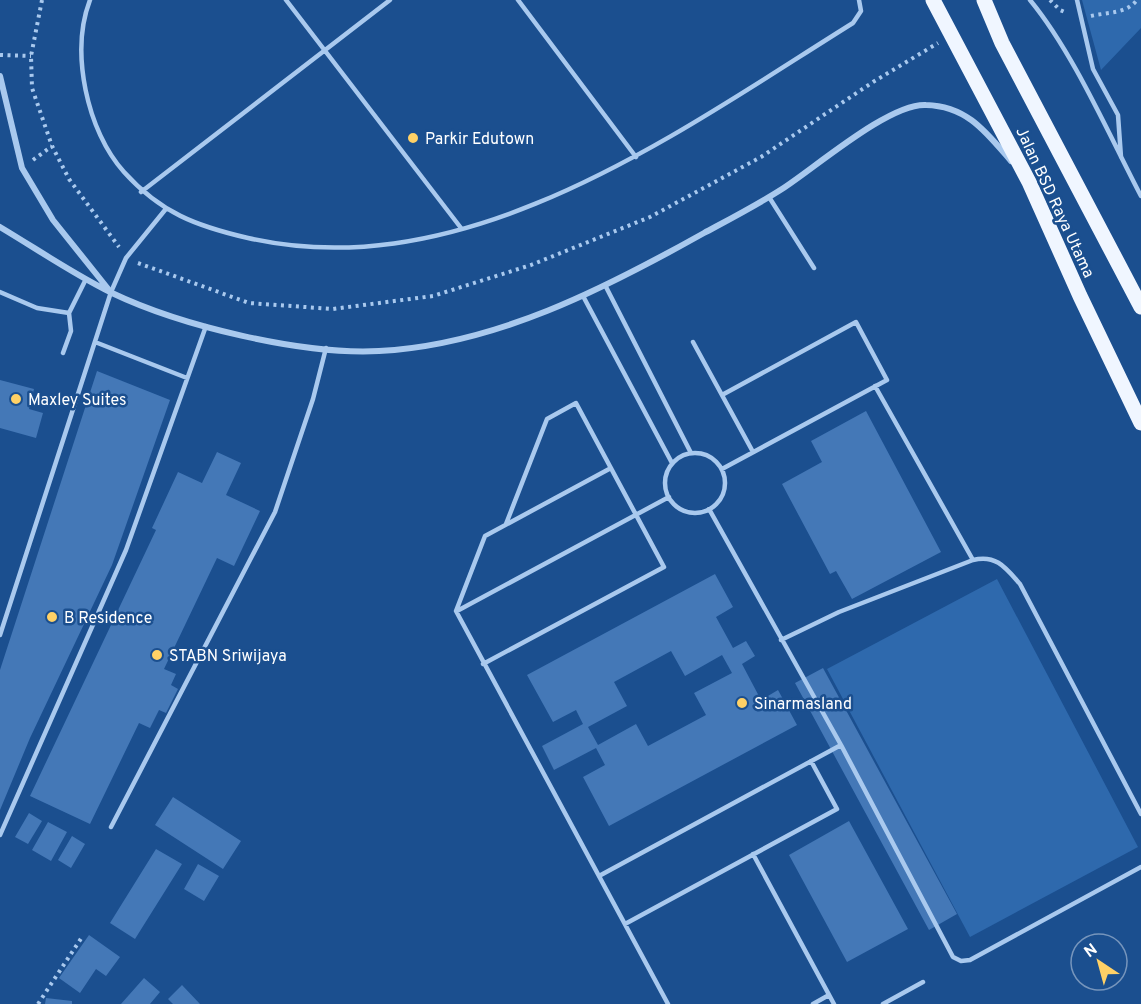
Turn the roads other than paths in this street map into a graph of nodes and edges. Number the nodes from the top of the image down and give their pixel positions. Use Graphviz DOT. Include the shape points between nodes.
graph roads {
  1 [pos="90,0"];
  2 [pos="286,0"];
  3 [pos="390,0"];
  4 [pos="518,0"];
  5 [pos="859,0"];
  6 [pos="933,0"];
  7 [pos="984,0"];
  8 [pos="1030,0"];
  9 [pos="1077,0"];
  10 [pos="325,51"];
  11 [pos="0,76"];
  12 [pos="636,157"];
  13 [pos="1122,160"];
  14 [pos="1029,182"];
  15 [pos="141,192"];
  16 [pos="1141,196"];
  17 [pos="769,197"];
  18 [pos="165,210"];
  19 [pos="0,227"];
  20 [pos="461,228"];
  21 [pos="814,268"];
  22 [pos="86,278"];
  23 [pos="605,285"];
  24 [pos="0,292"];
  25 [pos="111,292"];
  26 [pos="583,296"];
  27 [pos="1141,307"];
  28 [pos="69,313"];
  29 [pos="206,326"];
  30 [pos="95,342"];
  31 [pos="693,342"];
  32 [pos="326,348"];
  33 [pos="63,353"];
  34 [pos="187,378"];
  35 [pos="875,386"];
  36 [pos="722,395"];
  37 [pos="1141,423"];
  38 [pos="691,453"];
  39 [pos="753,453"];
  40 [pos="672,463"];
  41 [pos="611,468"];
  42 [pos="723,469"];
  43 [pos="669,497"];
  44 [pos="709,509"];
  45 [pos="636,515"];
  46 [pos="506,525"];
  47 [pos="973,560"];
  48 [pos="456,611"];
  49 [pos="0,635"];
  50 [pos="781,640"];
  51 [pos="483,663"];
  52 [pos="842,745"];
  53 [pos="811,761"];
  54 [pos="1141,814"];
  55 [pos="111,827"];
  56 [pos="0,835"];
  57 [pos="753,854"];
  58 [pos="1141,867"];
  59 [pos="599,876"];
  60 [pos="625,924"];
  61 [pos="923,982"];
  62 [pos="830,995"];
  63 [pos="668,1004"];
  64 [pos="813,1004"];
  65 [pos="834,1004"];
  66 [pos="883,1004"];
  1 -- 15 [label="lane" via="83,19 81,64 94,121 119,166"];
  2 -- 10 [label="lane"];
  3 -- 10 [label="lane"];
  4 -- 12 [label="lane"];
  5 -- 12 [label="lane" via="861,11 853,23"];
  6 -- 14 [label="main road, Jalan BSD Raya Utama"];
  7 -- 27 [label="main road, Jalan BSD Raya Utama" via="1002,43"];
  8 -- 13 [label="lane" via="1071,65"];
  9 -- 13 [label="lane" via="1093,69 1118,115"];
  10 -- 15 [label="lane"];
  10 -- 20 [label="lane"];
  11 -- 25 [label="street" via="22,168 53,220"];
  12 -- 20 [label="lane" via="528,207"];
  13 -- 16 [label="lane"];
  14 -- 17 [label="street" via="989,136 958,110 923,104 892,113"];
  14 -- 37 [label="main road, Jalan BSD Raya Utama"];
  15 -- 18 [label="lane"];
  17 -- 21 [label="lane"];
  17 -- 23 [label="street"];
  18 -- 20 [label="lane" via="203,227 269,243 332,248 380,245"];
  18 -- 25 [label="lane" via="126,258"];
  19 -- 22 [label="street"];
  22 -- 25 [label="street"];
  22 -- 28 [label="lane"];
  23 -- 26 [label="street"];
  23 -- 38 [label="lane"];
  24 -- 28 [label="lane" via="37,308"];
  25 -- 29 [label="street"];
  25 -- 30 [label="lane"];
  26 -- 32 [label="street" via="461,339 378,351"];
  26 -- 40 [label="lane"];
  28 -- 33 [label="lane" via="71,331"];
  29 -- 32 [label="street" via="292,345"];
  29 -- 34 [label="lane"];
  30 -- 34 [label="lane"];
  30 -- 49 [label="lane"];
  31 -- 36 [label="lane"];
  32 -- 55 [label="lane" via="275,512"];
  34 -- 56 [label="lane" via="126,550"];
  35 -- 36 [label="lane" via="887,380 856,322"];
  35 -- 39 [label="lane"];
  35 -- 47 [label="lane"];
  36 -- 39 [label="lane"];
  38 -- 40 [label="lane"];
  38 -- 42 [label="lane" via="715,459"];
  39 -- 42 [label="lane"];
  40 -- 43 [label="lane" via="665,485"];
  41 -- 45 [label="lane"];
  41 -- 46 [label="lane"];
  41 -- 46 [label="lane" via="576,403 547,419"];
  42 -- 44 [label="lane" via="726,484 721,499"];
  43 -- 44 [label="lane" via="679,508 694,513"];
  43 -- 45 [label="lane"];
  44 -- 50 [label="lane"];
  45 -- 48 [label="lane"];
  45 -- 51 [label="lane" via="664,567"];
  46 -- 48 [label="lane" via="485,536"];
  47 -- 50 [label="lane" via="839,612"];
  47 -- 54 [label="lane" via="993,559 1001,563 1020,584"];
  48 -- 51 [label="lane"];
  50 -- 52 [label="lane"];
  51 -- 59 [label="lane"];
  52 -- 53 [label="lane"];
  52 -- 58 [label="lane" via="953,957 962,961"];
  53 -- 57 [label="lane" via="837,809"];
  53 -- 59 [label="lane"];
  57 -- 60 [label="lane"];
  57 -- 62 [label="lane"];
  59 -- 60 [label="lane"];
  60 -- 63 [label="lane"];
  61 -- 66 [label="lane"];
  62 -- 64 [label="lane"];
  62 -- 65 [label="lane"];
}
